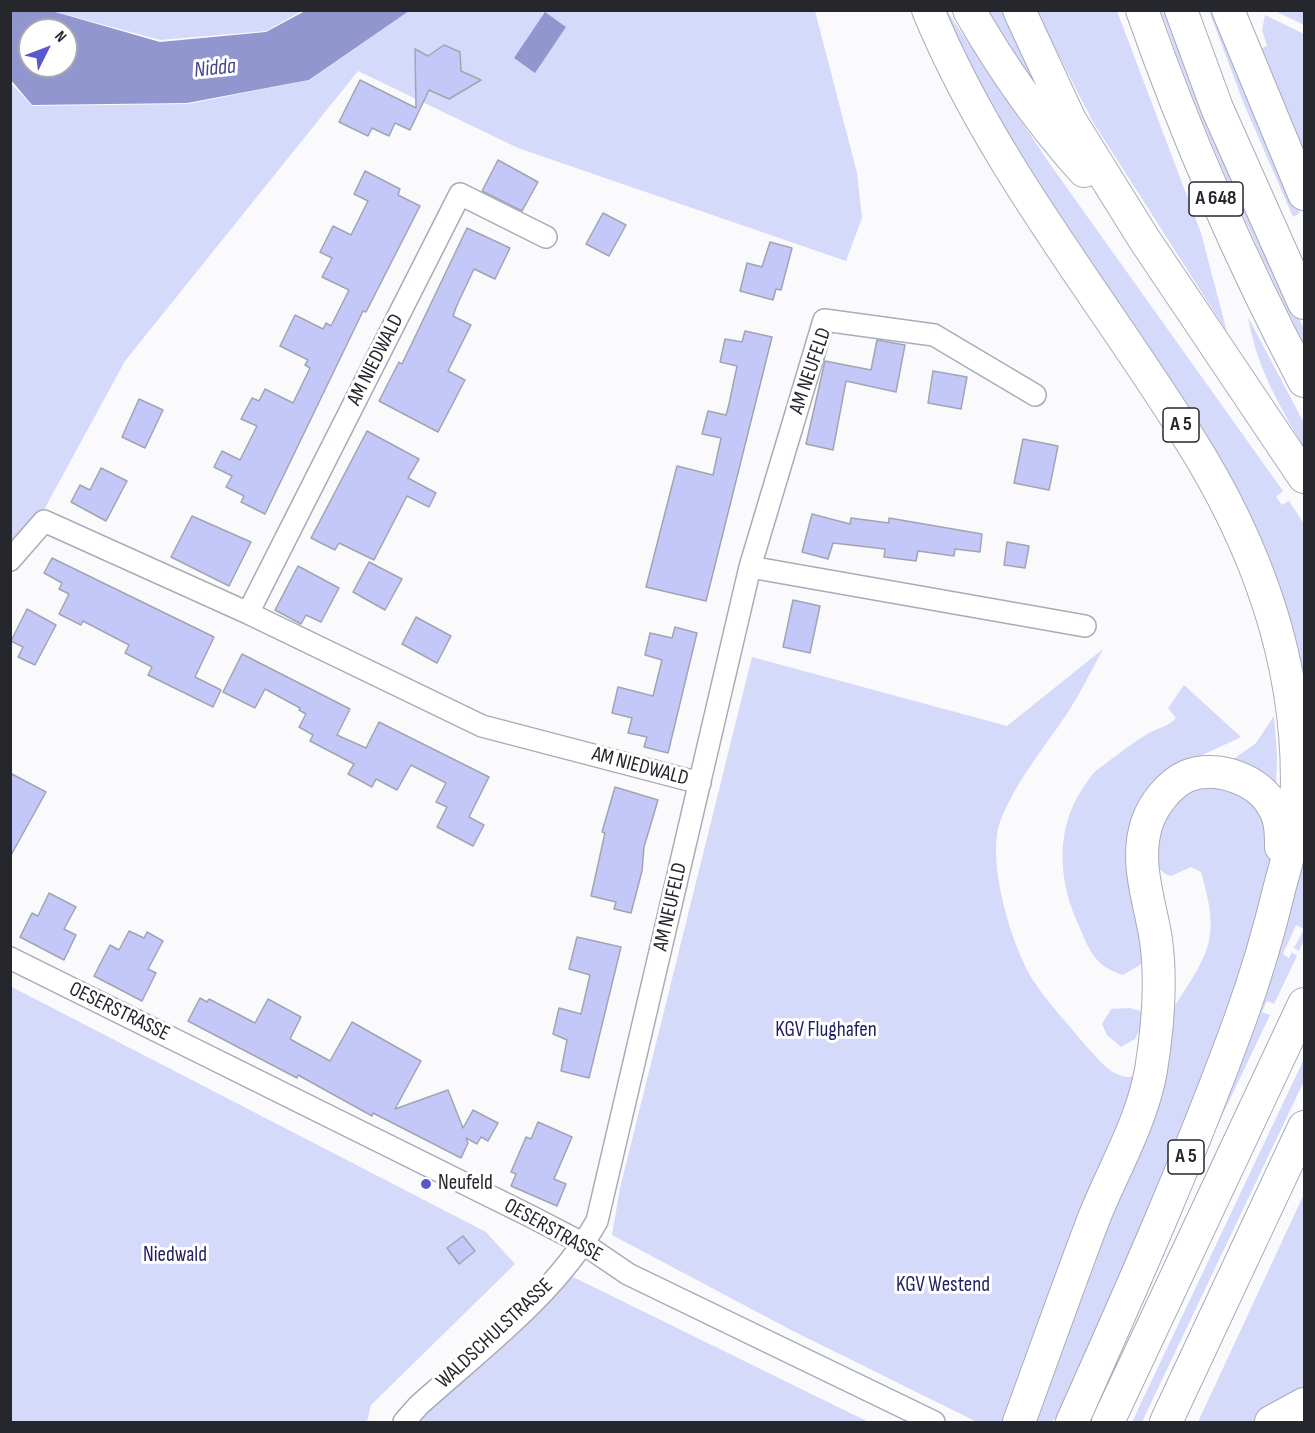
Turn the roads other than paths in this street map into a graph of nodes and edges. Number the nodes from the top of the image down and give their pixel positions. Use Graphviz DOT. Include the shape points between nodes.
graph roads {
  1 [pos="928,10"];
  2 [pos="969,10"];
  3 [pos="1018,10"];
  4 [pos="1142,10"];
  5 [pos="1181,10"];
  6 [pos="1229,13"];
  7 [pos="1305,194"];
  8 [pos="546,237"];
  9 [pos="1144,239"];
  10 [pos="1305,303"];
  11 [pos="1305,381"];
  12 [pos="1035,395"];
  13 [pos="1305,477"];
  14 [pos="10,560"];
  15 [pos="750,567"];
  16 [pos="248,613"];
  17 [pos="1085,626"];
  18 [pos="700,783"];
  19 [pos="1281,885"];
  20 [pos="10,958"];
  21 [pos="1305,1004"];
  22 [pos="1305,1126"];
  23 [pos="584,1244"];
  24 [pos="1305,1404"];
  25 [pos="404,1422"];
  26 [pos="934,1422"];
  27 [pos="1019,1422"];
  28 [pos="1072,1422"];
  29 [pos="1108,1422"];
  30 [pos="1166,1422"];
  31 [pos="1271,1422"];
  1 -- 19 [label="highway, A 5" via="962,86 1005,162 1188,436 1222,492 1255,562 1276,623 1295,742 1296,811"];
  2 -- 9 [label="highway" via="1014,82 1059,143"];
  3 -- 9 [label="highway" via="1070,120"];
  4 -- 11 [label="highway, A 648" via="1220,210"];
  5 -- 10 [label="highway, A 648" via="1217,108"];
  6 -- 7 [label="highway"];
  8 -- 16 [label="street, AM NIEDWALD" via="460,194"];
  9 -- 13 [label="highway"];
  12 -- 15 [label="street, AM NEUFELD" via="934,335 824,320"];
  14 -- 16 [label="street, AM NIEDWALD" via="44,521"];
  15 -- 17 [label="street"];
  15 -- 18 [label="street, AM NEUFELD"];
  16 -- 18 [label="street, AM NIEDWALD" via="482,726"];
  18 -- 23 [label="street, AM NEUFELD" via="597,1221"];
  19 -- 27 [label="highway" via="1279,819 1260,790 1230,775 1190,775 1156,804 1142,849 1160,987 1150,1073 1138,1116 1095,1217"];
  19 -- 28 [label="highway, A 5" via="1260,962 1216,1085"];
  20 -- 23 [label="street, OESERSTRASSE"];
  21 -- 29 [label="highway, A 5"];
  22 -- 30 [label="highway"];
  23 -- 25 [label="street, WALDSCHULSTRASSE" via="524,1311"];
  23 -- 26 [label="street, OESERSTRASSE" via="628,1274"];
  24 -- 31 [label="highway"];
}
